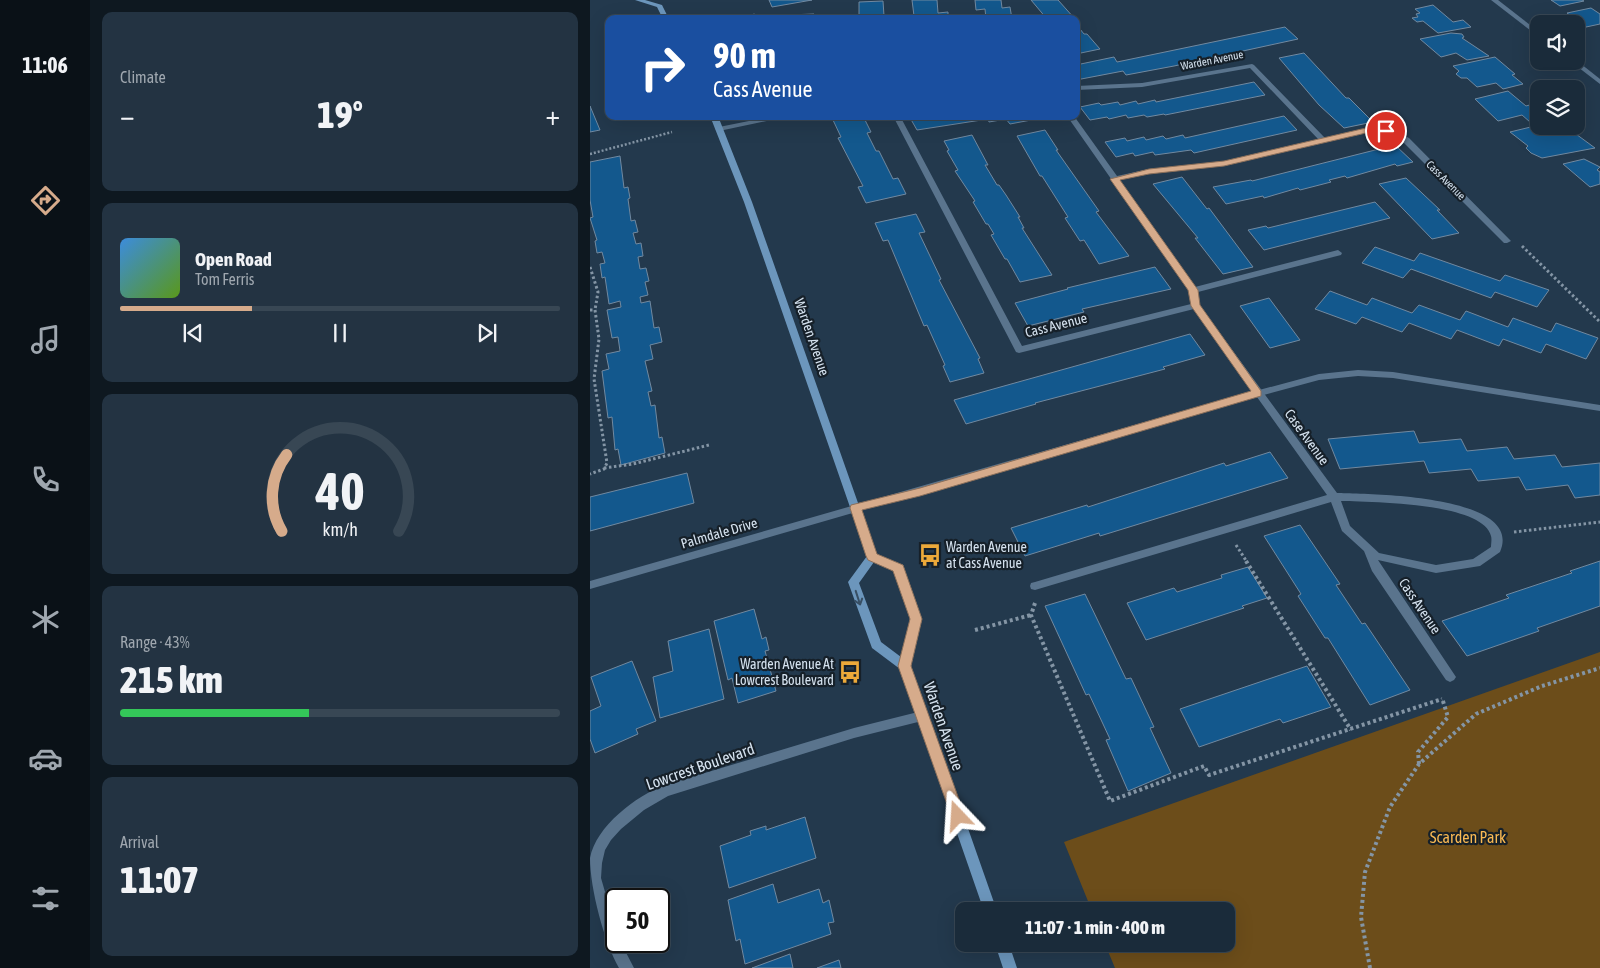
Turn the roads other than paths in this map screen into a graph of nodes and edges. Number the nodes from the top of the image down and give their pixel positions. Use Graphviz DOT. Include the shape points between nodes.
graph roads {
  1 [pos="638,0"];
  2 [pos="667,0"];
  3 [pos="1494,0"];
  4 [pos="660,6"];
  5 [pos="664,15"];
  6 [pos="1530,28"];
  7 [pos="1585,70"];
  8 [pos="1600,82"];
  9 [pos="1080,88"];
  10 [pos="716,120"];
  11 [pos="766,120"];
  12 [pos="898,120"];
  13 [pos="1073,120"];
  14 [pos="719,129"];
  15 [pos="1323,140"];
  16 [pos="1115,179"];
  17 [pos="1507,241"];
  18 [pos="1338,253"];
  19 [pos="1193,290"];
  20 [pos="1196,306"];
  21 [pos="1257,393"];
  22 [pos="1600,408"];
  23 [pos="1334,497"];
  24 [pos="856,508"];
  25 [pos="1368,551"];
  26 [pos="872,556"];
  27 [pos="590,585"];
  28 [pos="1038,585"];
  29 [pos="905,666"];
  30 [pos="1450,677"];
  31 [pos="922,716"];
  32 [pos="988,902"];
  33 [pos="1005,952"];
  34 [pos="627,968"];
  35 [pos="1010,968"];
  1 -- 4 [label="main road"];
  2 -- 4 [label="main road"];
  3 -- 6 [label="street"];
  4 -- 5 [label="main road"];
  7 -- 8 [label="street"];
  9 -- 15 [label="street, Warden Avenue" via="1152,86 1252,66"];
  10 -- 14 [label="main road, Warden Avenue"];
  11 -- 14 [label="street"];
  12 -- 20 [label="street, Cass Avenue" via="1018,350"];
  13 -- 16 [label="street"];
  14 -- 24 [label="main road, Warden Avenue"];
  15 -- 16 [label="street, Cass Avenue" via="1224,164 1149,171"];
  15 -- 17 [label="street, Cass Avenue" via="1370,130 1396,133"];
  16 -- 19 [label="street"];
  18 -- 19 [label="street"];
  19 -- 20 [label="street"];
  20 -- 21 [label="street"];
  21 -- 22 [label="street" via="1319,377 1393,375"];
  21 -- 23 [label="street, Case Avenue"];
  21 -- 24 [label="street"];
  23 -- 25 [label="street, Cass Avenue" via="1346,528"];
  23 -- 25 [label="street, Cass Avenue" via="1398,499 1442,505 1479,516 1496,534 1496,548 1476,563 1436,569 1400,563"];
  23 -- 28 [label="street"];
  24 -- 26 [label="main road, Warden Avenue"];
  24 -- 27 [label="street, Palmdale Drive"];
  25 -- 30 [label="street, Cass Avenue" via="1376,568"];
  26 -- 29 [label="main road" via="898,568 916,619"];
  26 -- 29 [label="main road, one-way" via="853,582 876,645"];
  29 -- 31 [label="main road, Warden Avenue"];
  31 -- 32 [label="main road, Warden Avenue"];
  31 -- 34 [label="street, Lowcrest Boulevard" via="854,733 665,791 636,806 610,830 597,852 595,877 614,948"];
  33 -- 35 [label="main road"];
}
